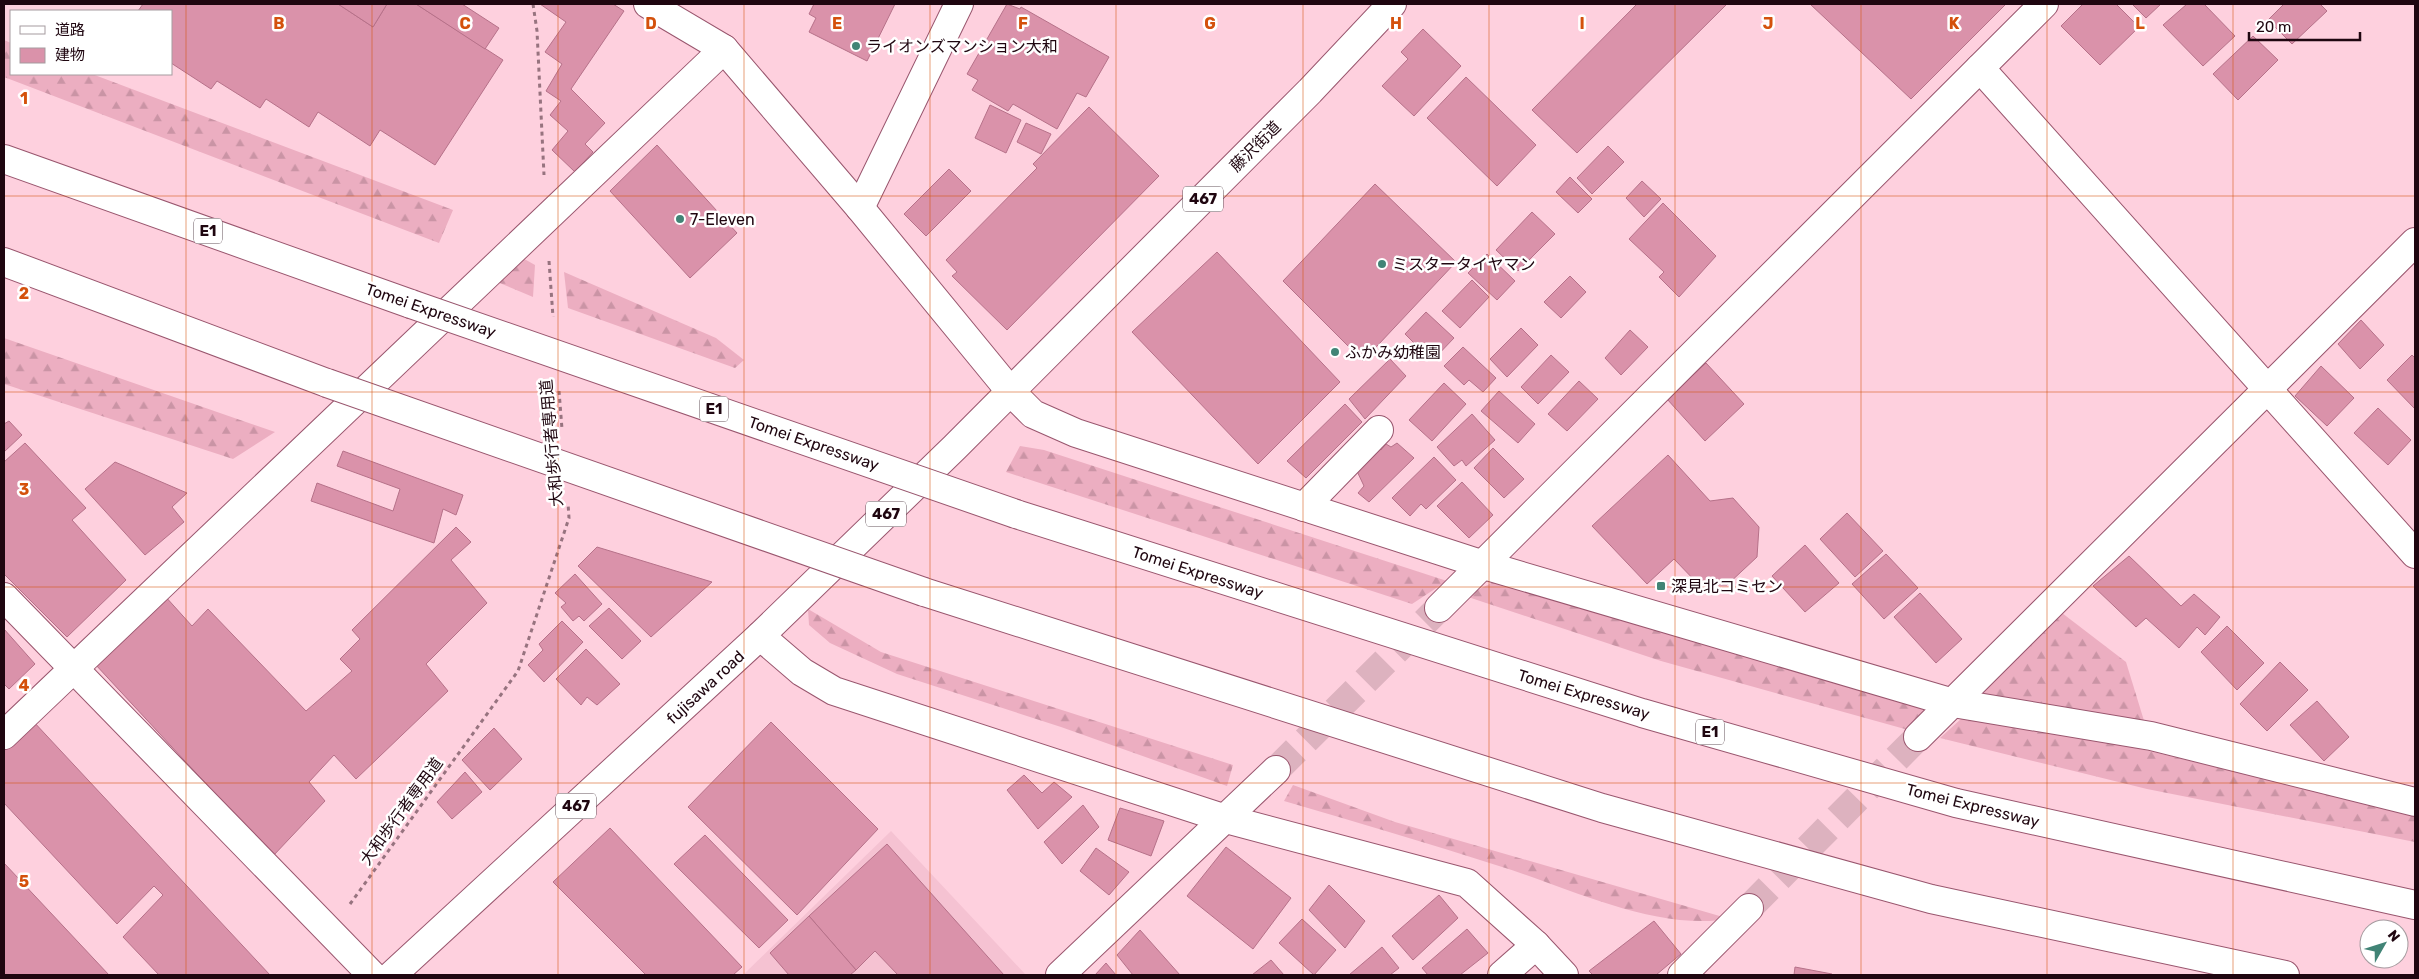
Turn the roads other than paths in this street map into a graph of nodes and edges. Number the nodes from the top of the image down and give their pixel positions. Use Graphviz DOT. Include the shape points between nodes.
graph roads {
  1 [pos="648,4"];
  2 [pos="959,4"];
  3 [pos="1392,4"];
  4 [pos="2044,4"];
  5 [pos="724,49"];
  6 [pos="1980,68"];
  7 [pos="4,159"];
  8 [pos="860,208"];
  9 [pos="2415,242"];
  10 [pos="4,262"];
  11 [pos="2267,389"];
  12 [pos="1011,392"];
  13 [pos="1379,430"];
  14 [pos="1304,507"];
  15 [pos="2415,554"];
  16 [pos="1484,564"];
  17 [pos="4,597"];
  18 [pos="1439,608"];
  19 [pos="760,636"];
  20 [pos="75,669"];
  21 [pos="1953,703"];
  22 [pos="4,735"];
  23 [pos="1918,737"];
  24 [pos="1276,770"];
  25 [pos="2415,802"];
  26 [pos="1226,819"];
  27 [pos="2415,905"];
  28 [pos="1749,908"];
  29 [pos="1536,945"];
  30 [pos="372,975"];
  31 [pos="392,975"];
  32 [pos="1060,975"];
  33 [pos="1502,975"];
  34 [pos="1564,975"];
  35 [pos="1682,975"];
  36 [pos="2285,975"];
  1 -- 5 [label="main road"];
  2 -- 8 [label="main road"];
  3 -- 12 [label="main road, 藤沢街道 / 467"];
  4 -- 6 [label="main road"];
  5 -- 8 [label="main road"];
  5 -- 20 [label="main road"];
  6 -- 11 [label="main road"];
  6 -- 16 [label="main road"];
  7 -- 27 [label="main road, Tomei Expressway / E1, bridge" via="1016,514 1642,713 1956,804"];
  8 -- 12 [label="main road"];
  9 -- 11 [label="main road"];
  10 -- 36 [label="main road, bridge" via="328,383 924,592 1602,808 1931,899"];
  11 -- 15 [label="main road"];
  11 -- 21 [label="main road"];
  12 -- 14 [label="main road" via="1034,414 1076,433"];
  12 -- 19 [label="main road, fujisawa road / 467"];
  13 -- 14 [label="main road"];
  14 -- 16 [label="main road"];
  16 -- 18 [label="main road"];
  16 -- 21 [label="main road"];
  17 -- 20 [label="main road"];
  19 -- 26 [label="main road" via="802,672 834,691"];
  19 -- 31 [label="main road, fujisawa road / 467"];
  20 -- 22 [label="main road"];
  20 -- 30 [label="main road"];
  21 -- 23 [label="main road"];
  21 -- 25 [label="main road" via="2150,736"];
  24 -- 26 [label="main road"];
  26 -- 29 [label="main road" via="1466,883"];
  26 -- 32 [label="main road"];
  28 -- 35 [label="main road"];
  29 -- 33 [label="main road"];
  29 -- 34 [label="main road"];
}
